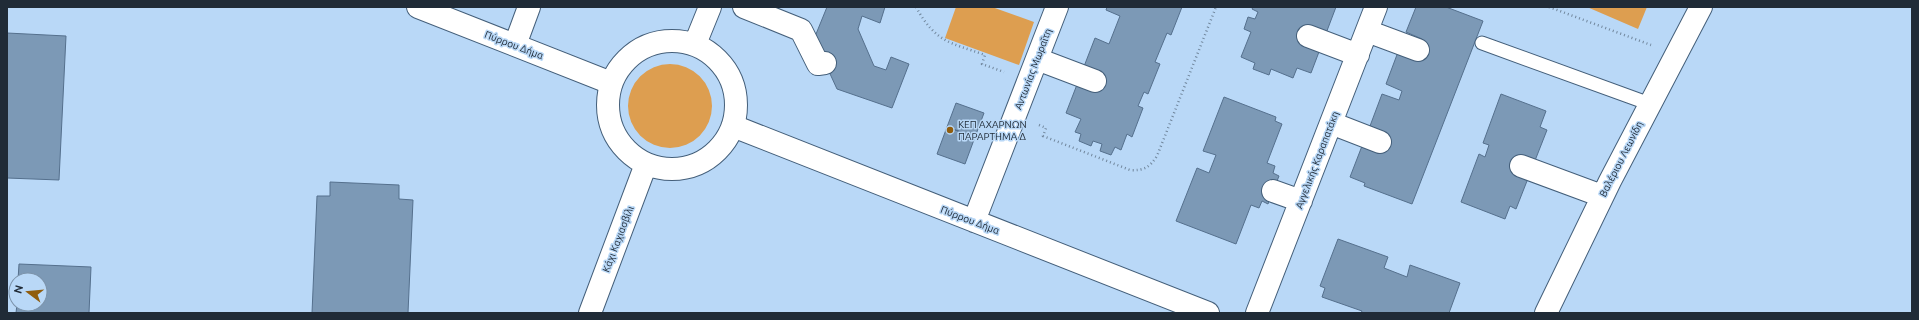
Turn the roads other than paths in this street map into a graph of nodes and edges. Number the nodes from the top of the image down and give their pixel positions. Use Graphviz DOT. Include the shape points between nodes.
graph roads {
  1 [pos="418,7"];
  2 [pos="529,7"];
  3 [pos="710,7"];
  4 [pos="744,7"];
  5 [pos="1058,7"];
  6 [pos="1376,7"];
  7 [pos="1701,7"];
  8 [pos="1367,31"];
  9 [pos="1308,36"];
  10 [pos="1482,43"];
  11 [pos="695,44"];
  12 [pos="515,45"];
  13 [pos="1418,50"];
  14 [pos="1358,55"];
  15 [pos="1037,59"];
  16 [pos="825,63"];
  17 [pos="1095,81"];
  18 [pos="611,83"];
  19 [pos="1650,104"];
  20 [pos="1331,123"];
  21 [pos="733,126"];
  22 [pos="1380,142"];
  23 [pos="646,164"];
  24 [pos="1520,166"];
  25 [pos="1273,191"];
  26 [pos="1602,196"];
  27 [pos="1301,201"];
  28 [pos="974,221"];
  29 [pos="590,313"];
  30 [pos="1208,313"];
  31 [pos="1257,313"];
  32 [pos="1546,313"];
  1 -- 12 [label="street, Πύρρου Δήμα"];
  2 -- 12 [label="street"];
  3 -- 11 [label="street"];
  4 -- 16 [label="street" via="801,30 818,64"];
  5 -- 15 [label="street, Αντωνίας Μωραΐτη"];
  6 -- 8 [label="street, Αγγελικής Καραπατάκη"];
  7 -- 19 [label="street, Βαλέριου Λεωνίδη"];
  8 -- 13 [label="street"];
  8 -- 14 [label="street, Αγγελικής Καραπατάκη"];
  9 -- 14 [label="street"];
  10 -- 19 [label="lane"];
  11 -- 18 [label="street" via="670,40 645,46 624,61"];
  11 -- 21 [label="street" via="712,54 726,69 734,87 737,107"];
  12 -- 18 [label="street, Πύρρου Δήμα"];
  14 -- 20 [label="street, Αγγελικής Καραπατάκη"];
  15 -- 17 [label="street"];
  15 -- 28 [label="street, Αντωνίας Μωραΐτη"];
  18 -- 23 [label="street" via="607,107 613,131 626,150"];
  19 -- 26 [label="street, Βαλέριου Λεωνίδη"];
  20 -- 22 [label="street"];
  20 -- 27 [label="street, Αγγελικής Καραπατάκη"];
  21 -- 23 [label="street" via="723,145 707,159 688,168 666,169"];
  21 -- 28 [label="street, Πύρρου Δήμα"];
  23 -- 29 [label="street, Κάχι Καχιασβίλι"];
  24 -- 26 [label="street"];
  25 -- 27 [label="street"];
  26 -- 32 [label="street, Βαλέριου Λεωνίδη"];
  27 -- 31 [label="street, Αγγελικής Καραπατάκη"];
  28 -- 30 [label="street, Πύρρου Δήμα"];
}
